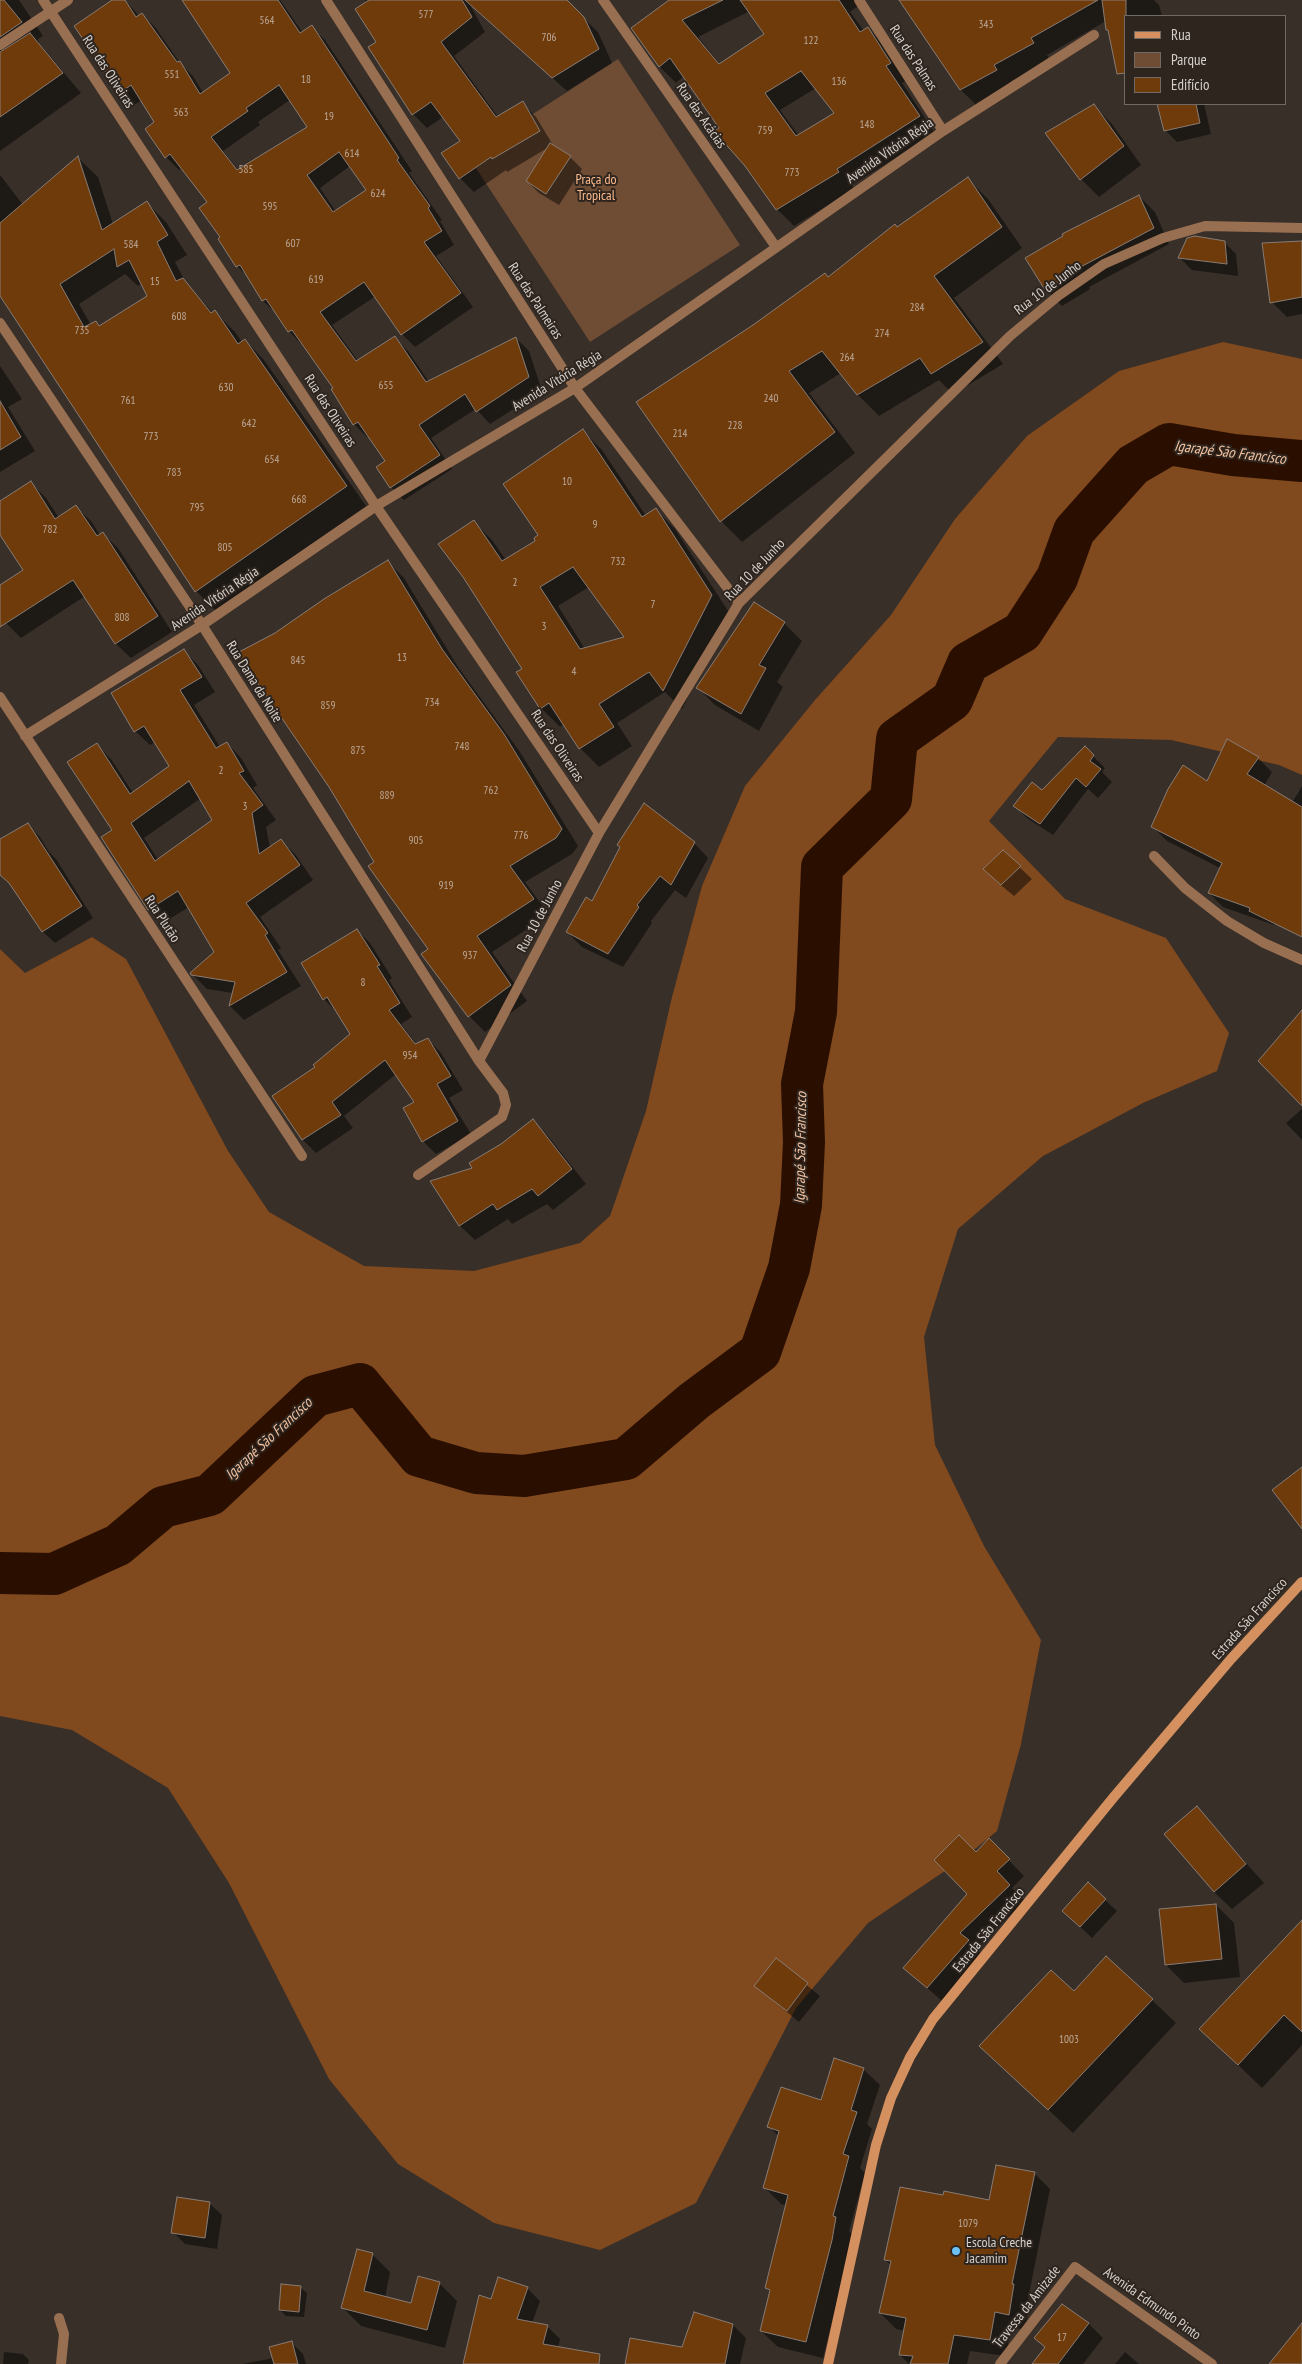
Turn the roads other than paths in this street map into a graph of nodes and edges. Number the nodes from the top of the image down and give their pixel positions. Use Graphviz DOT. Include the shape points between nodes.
graph roads {
  1 [pos="43,0"];
  2 [pos="68,0"];
  3 [pos="326,0"];
  4 [pos="603,0"];
  5 [pos="859,0"];
  6 [pos="52,12"];
  7 [pos="1094,35"];
  8 [pos="0,45"];
  9 [pos="944,131"];
  10 [pos="1302,228"];
  11 [pos="776,247"];
  12 [pos="0,323"];
  13 [pos="575,388"];
  14 [pos="376,506"];
  15 [pos="739,603"];
  16 [pos="202,625"];
  17 [pos="0,696"];
  18 [pos="25,736"];
  19 [pos="600,833"];
  20 [pos="1154,856"];
  21 [pos="1302,959"];
  22 [pos="479,1061"];
  23 [pos="302,1156"];
  24 [pos="418,1175"];
  25 [pos="1302,1582"];
  26 [pos="1076,2267"];
  27 [pos="59,2318"];
  28 [pos="61,2364"];
  29 [pos="828,2364"];
  30 [pos="1000,2364"];
  31 [pos="1212,2364"];
  1 -- 6 [label="street, Rua das Oliveiras"];
  2 -- 6 [label="street"];
  3 -- 13 [label="street, Rua das Palmeiras"];
  4 -- 11 [label="street, Rua das Acácias"];
  5 -- 9 [label="street, Rua das Palmas"];
  6 -- 8 [label="street"];
  6 -- 14 [label="street, Rua das Oliveiras"];
  7 -- 9 [label="street, Avenida Vitória Régia"];
  9 -- 11 [label="street, Avenida Vitória Régia"];
  10 -- 15 [label="street, Rua 10 de Junho" via="1205,226 1163,238 1104,264 1058,296 1010,336"];
  11 -- 13 [label="street, Avenida Vitória Régia"];
  12 -- 16 [label="street, Rua Dama da Noite"];
  13 -- 14 [label="street, Avenida Vitória Régia"];
  13 -- 15 [label="street, Rua das Palmeiras"];
  14 -- 16 [label="street, Avenida Vitória Régia"];
  14 -- 19 [label="street, Rua das Oliveiras"];
  15 -- 19 [label="street, Rua 10 de Junho"];
  16 -- 18 [label="street, Avenida Vitória Régia"];
  16 -- 22 [label="street, Rua Dama da Noite"];
  17 -- 18 [label="street, Rua Plutão"];
  18 -- 23 [label="street, Rua Plutão"];
  19 -- 22 [label="street, Rua 10 de Junho"];
  20 -- 21 [label="street" via="1185,888 1227,921 1264,943"];
  22 -- 24 [label="street" via="503,1093 506,1104 502,1117"];
  25 -- 29 [label="street, Estrada São Francisco" via="1230,1660 1113,1798 928,2026 891,2098 876,2145"];
  26 -- 30 [label="street, Travessa da Amizade"];
  26 -- 31 [label="street, Avenida Edmundo Pinto"];
  27 -- 28 [label="street" via="64,2334"];
}
